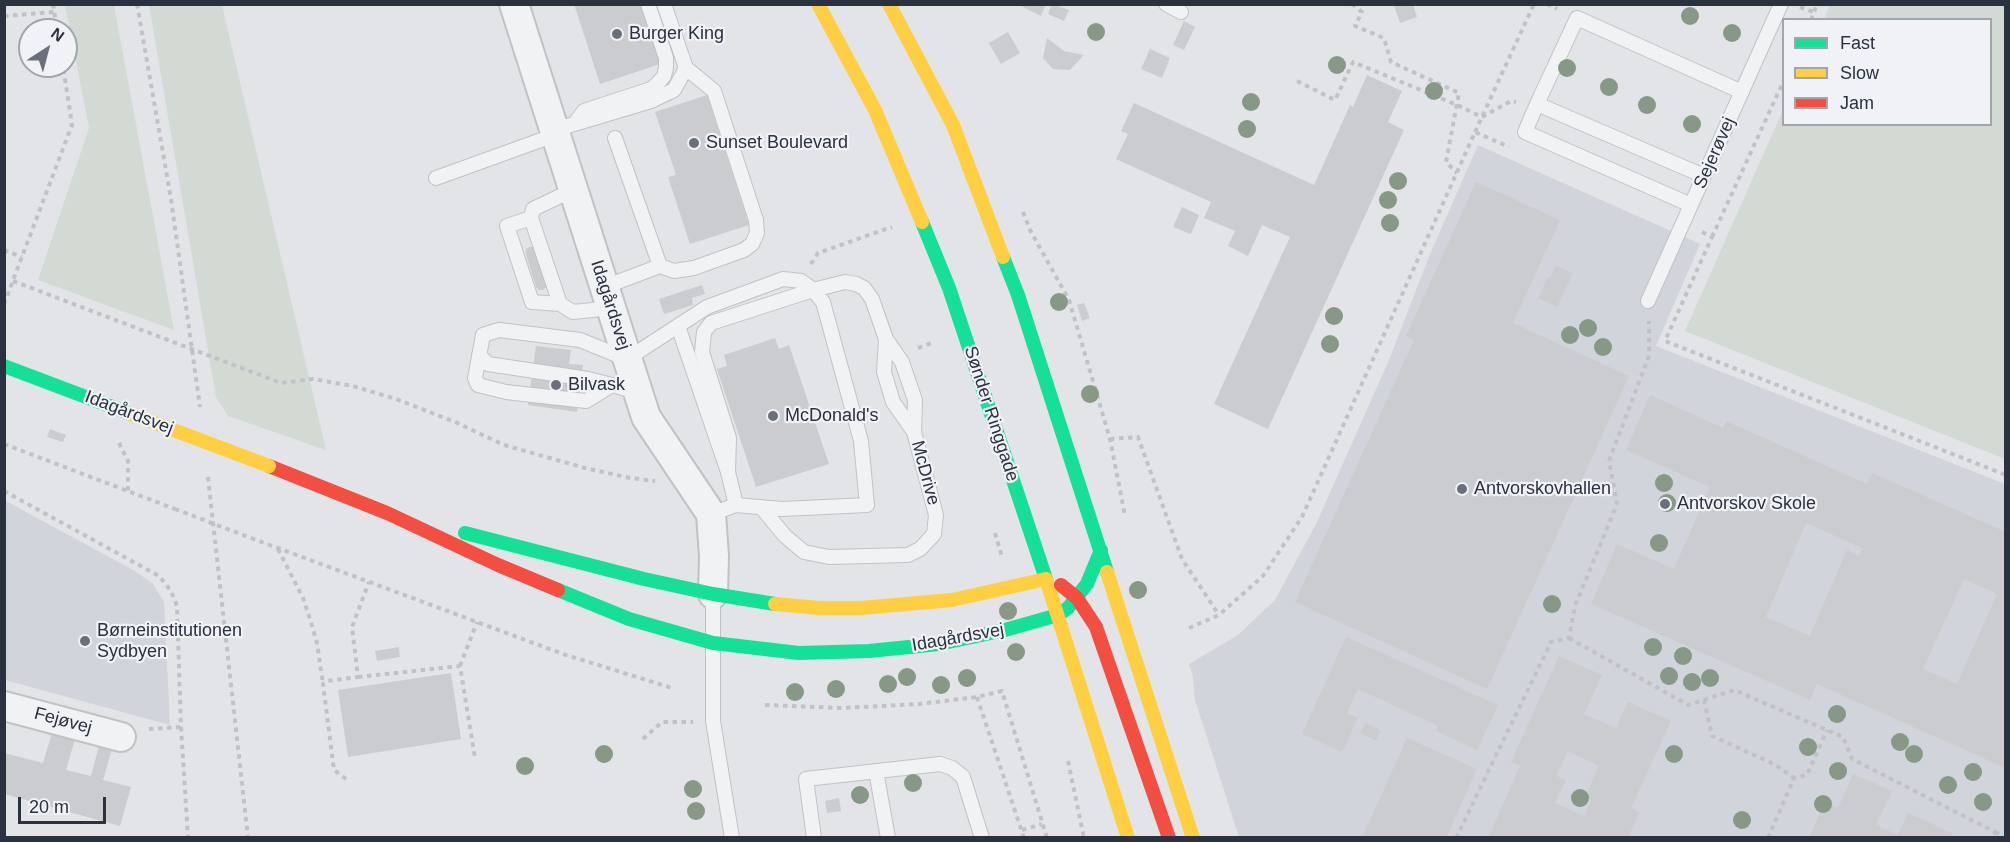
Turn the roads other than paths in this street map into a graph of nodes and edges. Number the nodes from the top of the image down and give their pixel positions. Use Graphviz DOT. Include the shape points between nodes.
graph roads {
  1 [pos="514,4"];
  2 [pos="648,4"];
  3 [pos="664,4"];
  4 [pos="818,4"];
  5 [pos="889,4"];
  6 [pos="1166,4"];
  7 [pos="1781,4"];
  8 [pos="1181,12"];
  9 [pos="686,68"];
  10 [pos="1742,92"];
  11 [pos="1537,104"];
  12 [pos="561,129"];
  13 [pos="615,138"];
  14 [pos="1704,176"];
  15 [pos="436,178"];
  16 [pos="573,190"];
  17 [pos="1691,205"];
  18 [pos="531,218"];
  19 [pos="660,266"];
  20 [pos="813,290"];
  21 [pos="607,298"];
  22 [pos="1648,301"];
  23 [pos="560,304"];
  24 [pos="678,326"];
  25 [pos="886,339"];
  26 [pos="478,355"];
  27 [pos="627,359"];
  28 [pos="4,366"];
  29 [pos="625,388"];
  30 [pos="914,432"];
  31 [pos="728,472"];
  32 [pos="739,508"];
  33 [pos="387,513"];
  34 [pos="1101,550"];
  35 [pos="1046,579"];
  36 [pos="713,594"];
  37 [pos="1077,598"];
  38 [pos="1058,615"];
  39 [pos="713,643"];
  40 [pos="4,706"];
  41 [pos="122,737"];
  42 [pos="876,771"];
  43 [pos="732,837"];
  44 [pos="814,837"];
  45 [pos="888,837"];
  46 [pos="982,837"];
  47 [pos="1128,837"];
  48 [pos="1169,837"];
  49 [pos="1193,837"];
  1 -- 12 [label="street, Idagårdsvej"];
  2 -- 12 [label="lane" via="666,58 664,76 651,89 584,111"];
  3 -- 9 [label="lane"];
  4 -- 35 [label="main road, Sønder Ringgade" via="876,110 941,268"];
  5 -- 34 [label="main road" via="953,125 1018,295"];
  6 -- 8 [label="lane"];
  7 -- 10 [label="lane, Sejerøvej"];
  9 -- 12 [label="lane" via="674,90"];
  9 -- 19 [label="lane" via="714,91 756,220 756,233 752,244 744,250 694,268 674,271"];
  10 -- 11 [label="lane" via="1577,18"];
  10 -- 14 [label="lane, Sejerøvej"];
  11 -- 14 [label="lane"];
  11 -- 17 [label="lane" via="1525,132"];
  12 -- 15 [label="lane"];
  12 -- 16 [label="street, Idagårdsvej"];
  13 -- 19 [label="lane"];
  14 -- 17 [label="lane, Sejerøvej"];
  16 -- 18 [label="lane" via="533,208"];
  16 -- 21 [label="street, Idagårdsvej"];
  17 -- 22 [label="lane, Sejerøvej"];
  18 -- 23 [label="lane"];
  18 -- 23 [label="lane" via="507,226 510,237 532,302"];
  19 -- 21 [label="lane"];
  20 -- 24 [label="lane" via="801,281 783,279 707,307"];
  20 -- 25 [label="lane, McDrive" via="845,282 864,288"];
  20 -- 31 [label="lane, McDrive" via="711,323 704,332 702,352 729,438"];
  20 -- 32 [label="lane" via="823,302 861,441 867,505"];
  21 -- 23 [label="lane" via="573,312"];
  21 -- 27 [label="street, Idagårdsvej"];
  24 -- 27 [label="lane"];
  24 -- 31 [label="lane"];
  25 -- 30 [label="lane" via="902,362 915,400"];
  25 -- 30 [label="lane, McDrive" via="884,372 892,402"];
  26 -- 27 [label="lane" via="483,335 499,330 580,340"];
  26 -- 29 [label="lane" via="488,364"];
  26 -- 29 [label="lane" via="478,385 506,392 586,401"];
  27 -- 29 [label="street, Idagårdsvej"];
  28 -- 33 [label="main road, Idagårdsvej, bridge"];
  29 -- 32 [label="street, Idagårdsvej" via="684,475"];
  30 -- 32 [label="lane, McDrive" via="936,515 929,542 908,555 829,556 804,552"];
  31 -- 32 [label="lane"];
  32 -- 36 [label="street, Idagårdsvej" via="714,546"];
  33 -- 36 [label="main road, Idagårdsvej"];
  33 -- 39 [label="main road, Idagårdsvej" via="498,565 629,619"];
  34 -- 37 [label="main road"];
  34 -- 49 [label="main road"];
  35 -- 36 [label="main road, Idagårdsvej" via="952,600 861,608 790,606"];
  35 -- 37 [label="main road"];
  35 -- 38 [label="main road, Sønder Ringgade"];
  36 -- 39 [label="lane, Idagårdsvej"];
  37 -- 38 [label="main road"];
  37 -- 48 [label="main road" via="1099,635"];
  38 -- 39 [label="main road, Idagårdsvej" via="939,644 869,651 799,653"];
  38 -- 47 [label="main road, Sønder Ringgade"];
  39 -- 43 [label="lane" via="713,721"];
  40 -- 41 [label="street, Fejøvej"];
  42 -- 44 [label="lane" via="806,779"];
  42 -- 45 [label="lane"];
  42 -- 46 [label="lane" via="940,764 952,768 963,777"];
}
